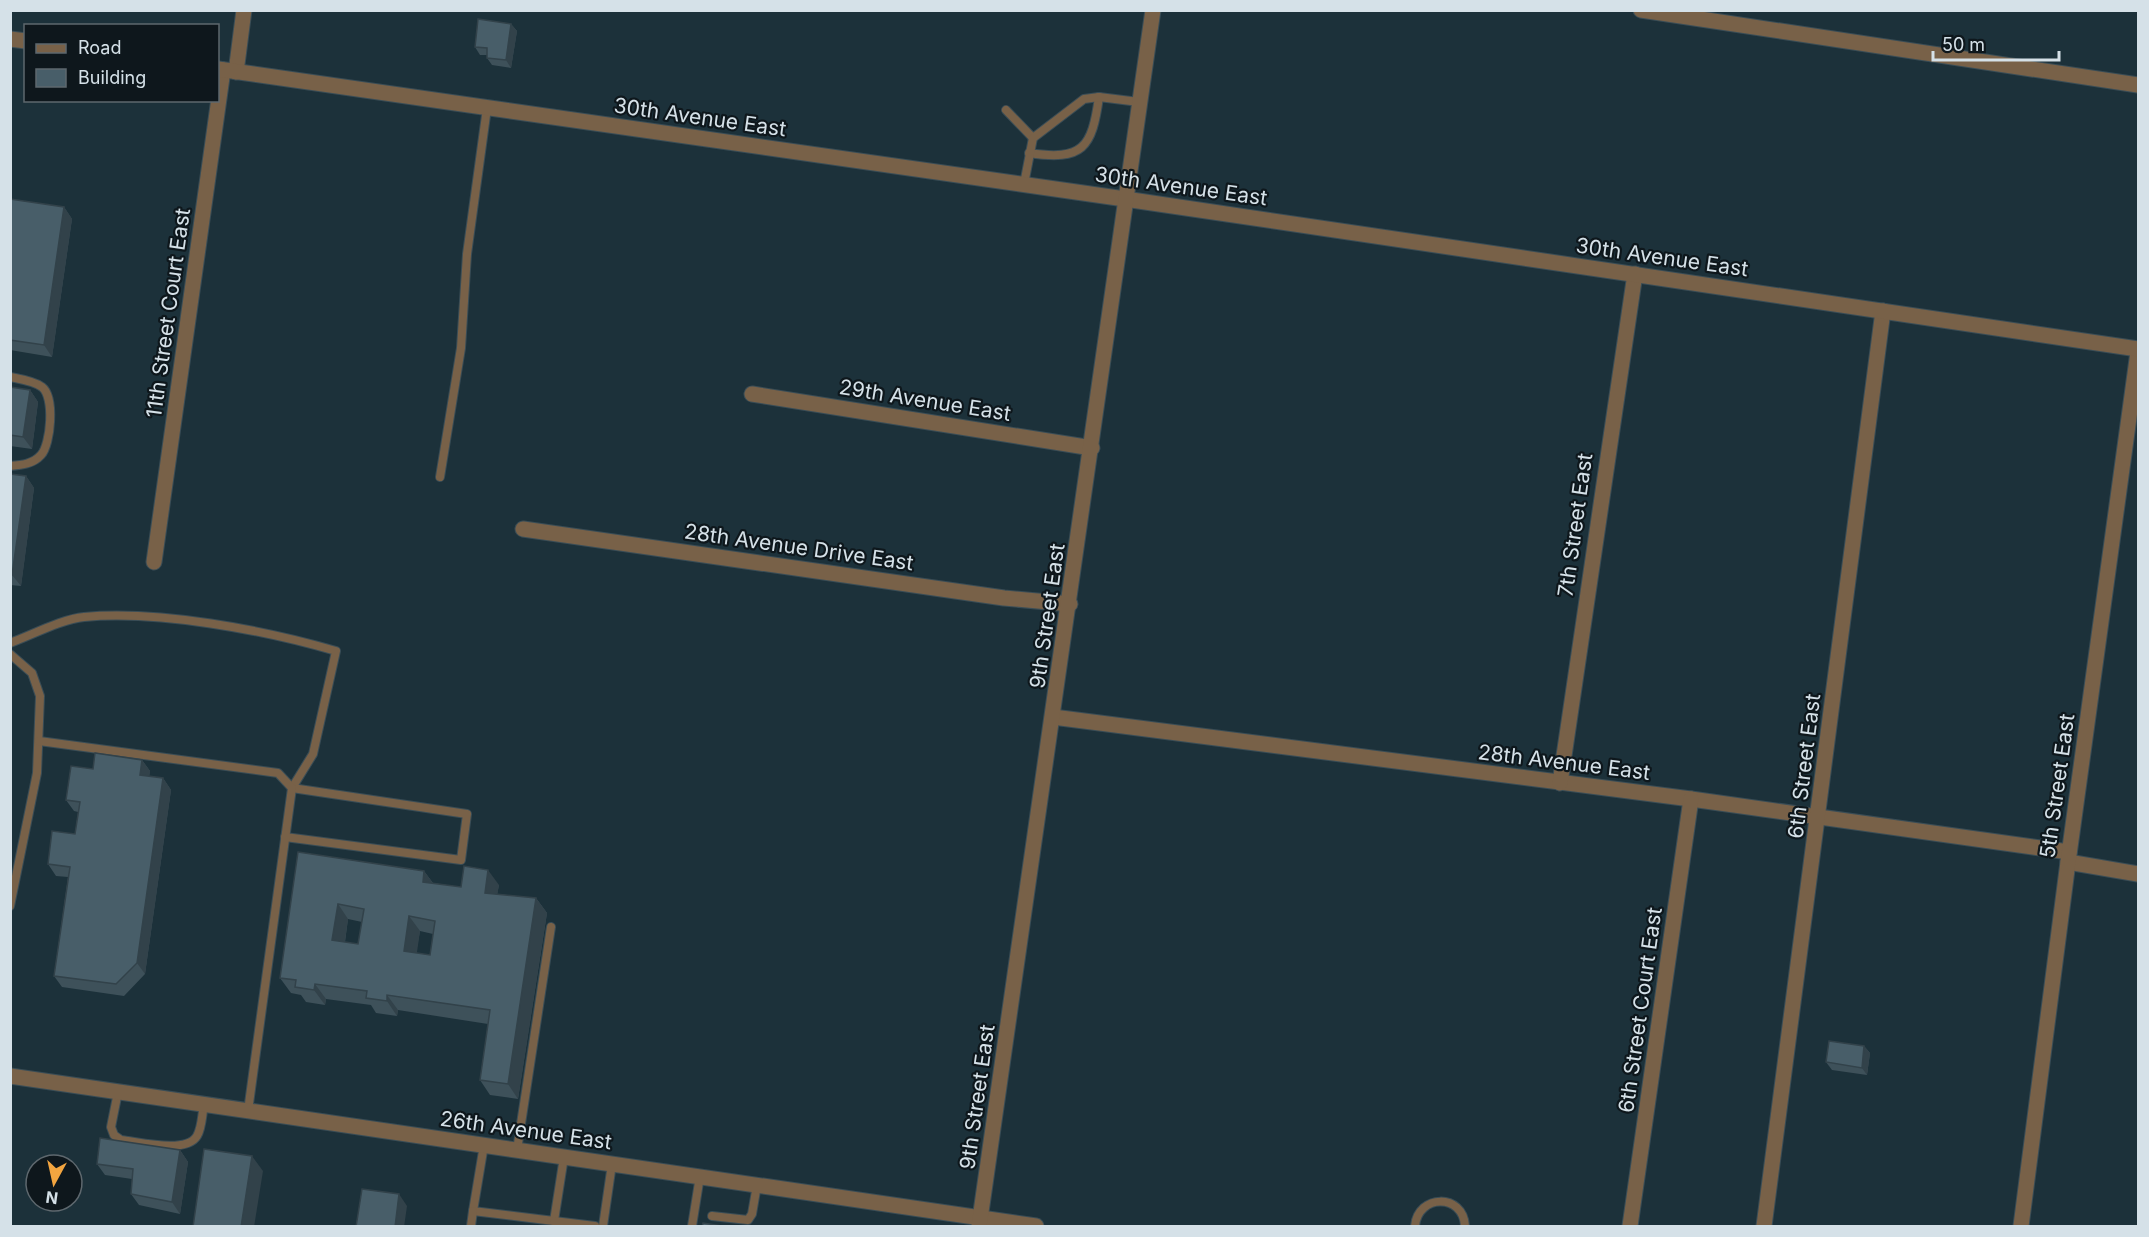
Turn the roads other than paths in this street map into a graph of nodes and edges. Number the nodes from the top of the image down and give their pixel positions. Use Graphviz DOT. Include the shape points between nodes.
graph roads {
  1 [pos="243,10"];
  2 [pos="1153,10"];
  3 [pos="1641,10"];
  4 [pos="225,70"];
  5 [pos="2139,85"];
  6 [pos="1099,97"];
  7 [pos="1139,102"];
  8 [pos="487,108"];
  9 [pos="1006,110"];
  10 [pos="1033,138"];
  11 [pos="1029,153"];
  12 [pos="1024,184"];
  13 [pos="1125,199"];
  14 [pos="1635,274"];
  15 [pos="1883,311"];
  16 [pos="2139,351"];
  17 [pos="10,377"];
  18 [pos="752,394"];
  19 [pos="1092,448"];
  20 [pos="10,466"];
  21 [pos="440,477"];
  22 [pos="523,529"];
  23 [pos="154,562"];
  24 [pos="1070,604"];
  25 [pos="10,643"];
  26 [pos="10,654"];
  27 [pos="1053,717"];
  28 [pos="39,741"];
  29 [pos="1560,783"];
  30 [pos="292,788"];
  31 [pos="1691,799"];
  32 [pos="1819,817"];
  33 [pos="285,837"];
  34 [pos="2068,857"];
  35 [pos="2139,874"];
  36 [pos="10,906"];
  37 [pos="551,927"];
  38 [pos="10,1076"];
  39 [pos="118,1092"];
  40 [pos="204,1104"];
  41 [pos="248,1111"];
  42 [pos="484,1145"];
  43 [pos="517,1150"];
  44 [pos="564,1157"];
  45 [pos="612,1164"];
  46 [pos="700,1176"];
  47 [pos="757,1185"];
  48 [pos="473,1211"];
  49 [pos="712,1216"];
  50 [pos="554,1221"];
  51 [pos="980,1222"];
  52 [pos="471,1227"];
  53 [pos="595,1227"];
  54 [pos="603,1227"];
  55 [pos="692,1227"];
  56 [pos="1036,1227"];
  57 [pos="1415,1227"];
  58 [pos="1465,1227"];
  59 [pos="1630,1227"];
  60 [pos="1764,1227"];
  61 [pos="2021,1227"];
  1 -- 4 [label="street, 11th Street Court East"];
  2 -- 7 [label="street, 9th Street East"];
  3 -- 5 [label="street"];
  4 -- 8 [label="street, 30th Avenue East"];
  4 -- 23 [label="street, 11th Street Court East"];
  6 -- 7 [label="lane"];
  6 -- 10 [label="lane" via="1084,99"];
  6 -- 11 [label="lane" via="1095,127 1080,149 1065,156"];
  7 -- 13 [label="street, 9th Street East"];
  8 -- 12 [label="street, 30th Avenue East"];
  8 -- 21 [label="lane" via="467,254 460,348"];
  9 -- 10 [label="lane"];
  10 -- 11 [label="lane"];
  11 -- 12 [label="lane"];
  12 -- 13 [label="street, 30th Avenue East"];
  13 -- 14 [label="street, 30th Avenue East"];
  13 -- 19 [label="street, 9th Street East"];
  14 -- 15 [label="street, 30th Avenue East"];
  14 -- 29 [label="street, 7th Street East"];
  15 -- 16 [label="street, 30th Avenue East"];
  15 -- 32 [label="street, 6th Street East"];
  16 -- 34 [label="street, 5th Street East"];
  17 -- 20 [label="lane" via="43,388 50,398 51,410 43,453 34,461"];
  18 -- 19 [label="street, 29th Avenue East"];
  19 -- 24 [label="street, 9th Street East"];
  22 -- 24 [label="street, 28th Avenue Drive East" via="1004,598"];
  24 -- 27 [label="street, 9th Street East"];
  25 -- 30 [label="lane" via="81,617 150,616 292,638 336,651 313,754"];
  26 -- 28 [label="lane" via="32,674 40,696"];
  27 -- 29 [label="street, 28th Avenue East"];
  27 -- 51 [label="street, 9th Street East"];
  28 -- 30 [label="lane" via="278,773"];
  28 -- 36 [label="lane" via="37,773"];
  29 -- 31 [label="street, 28th Avenue East"];
  30 -- 33 [label="lane"];
  30 -- 33 [label="lane" via="467,814 460,860"];
  31 -- 32 [label="street, 28th Avenue East"];
  31 -- 59 [label="street, 6th Street Court East"];
  32 -- 34 [label="street, 28th Avenue East"];
  32 -- 60 [label="street, 6th Street East"];
  33 -- 41 [label="lane"];
  34 -- 35 [label="street, 28th Avenue East"];
  34 -- 61 [label="street, 5th Street East"];
  37 -- 43 [label="lane"];
  38 -- 39 [label="street, 26th Avenue East"];
  39 -- 40 [label="street, 26th Avenue East"];
  39 -- 40 [label="lane" via="111,1127 121,1140 183,1147 199,1134"];
  40 -- 41 [label="street, 26th Avenue East"];
  41 -- 42 [label="street, 26th Avenue East"];
  42 -- 43 [label="street, 26th Avenue East"];
  42 -- 48 [label="lane"];
  43 -- 44 [label="street, 26th Avenue East"];
  44 -- 45 [label="street, 26th Avenue East"];
  44 -- 50 [label="lane"];
  45 -- 46 [label="street, 26th Avenue East"];
  45 -- 54 [label="lane"];
  46 -- 47 [label="street, 26th Avenue East"];
  46 -- 55 [label="lane"];
  47 -- 49 [label="lane" via="753,1214 748,1220"];
  47 -- 51 [label="street, 26th Avenue East"];
  48 -- 50 [label="lane"];
  48 -- 52 [label="lane"];
  50 -- 53 [label="lane"];
  51 -- 56 [label="street, 26th Avenue East"];
  57 -- 58 [label="lane" via="1424,1206 1440,1201 1461,1212"];
}
